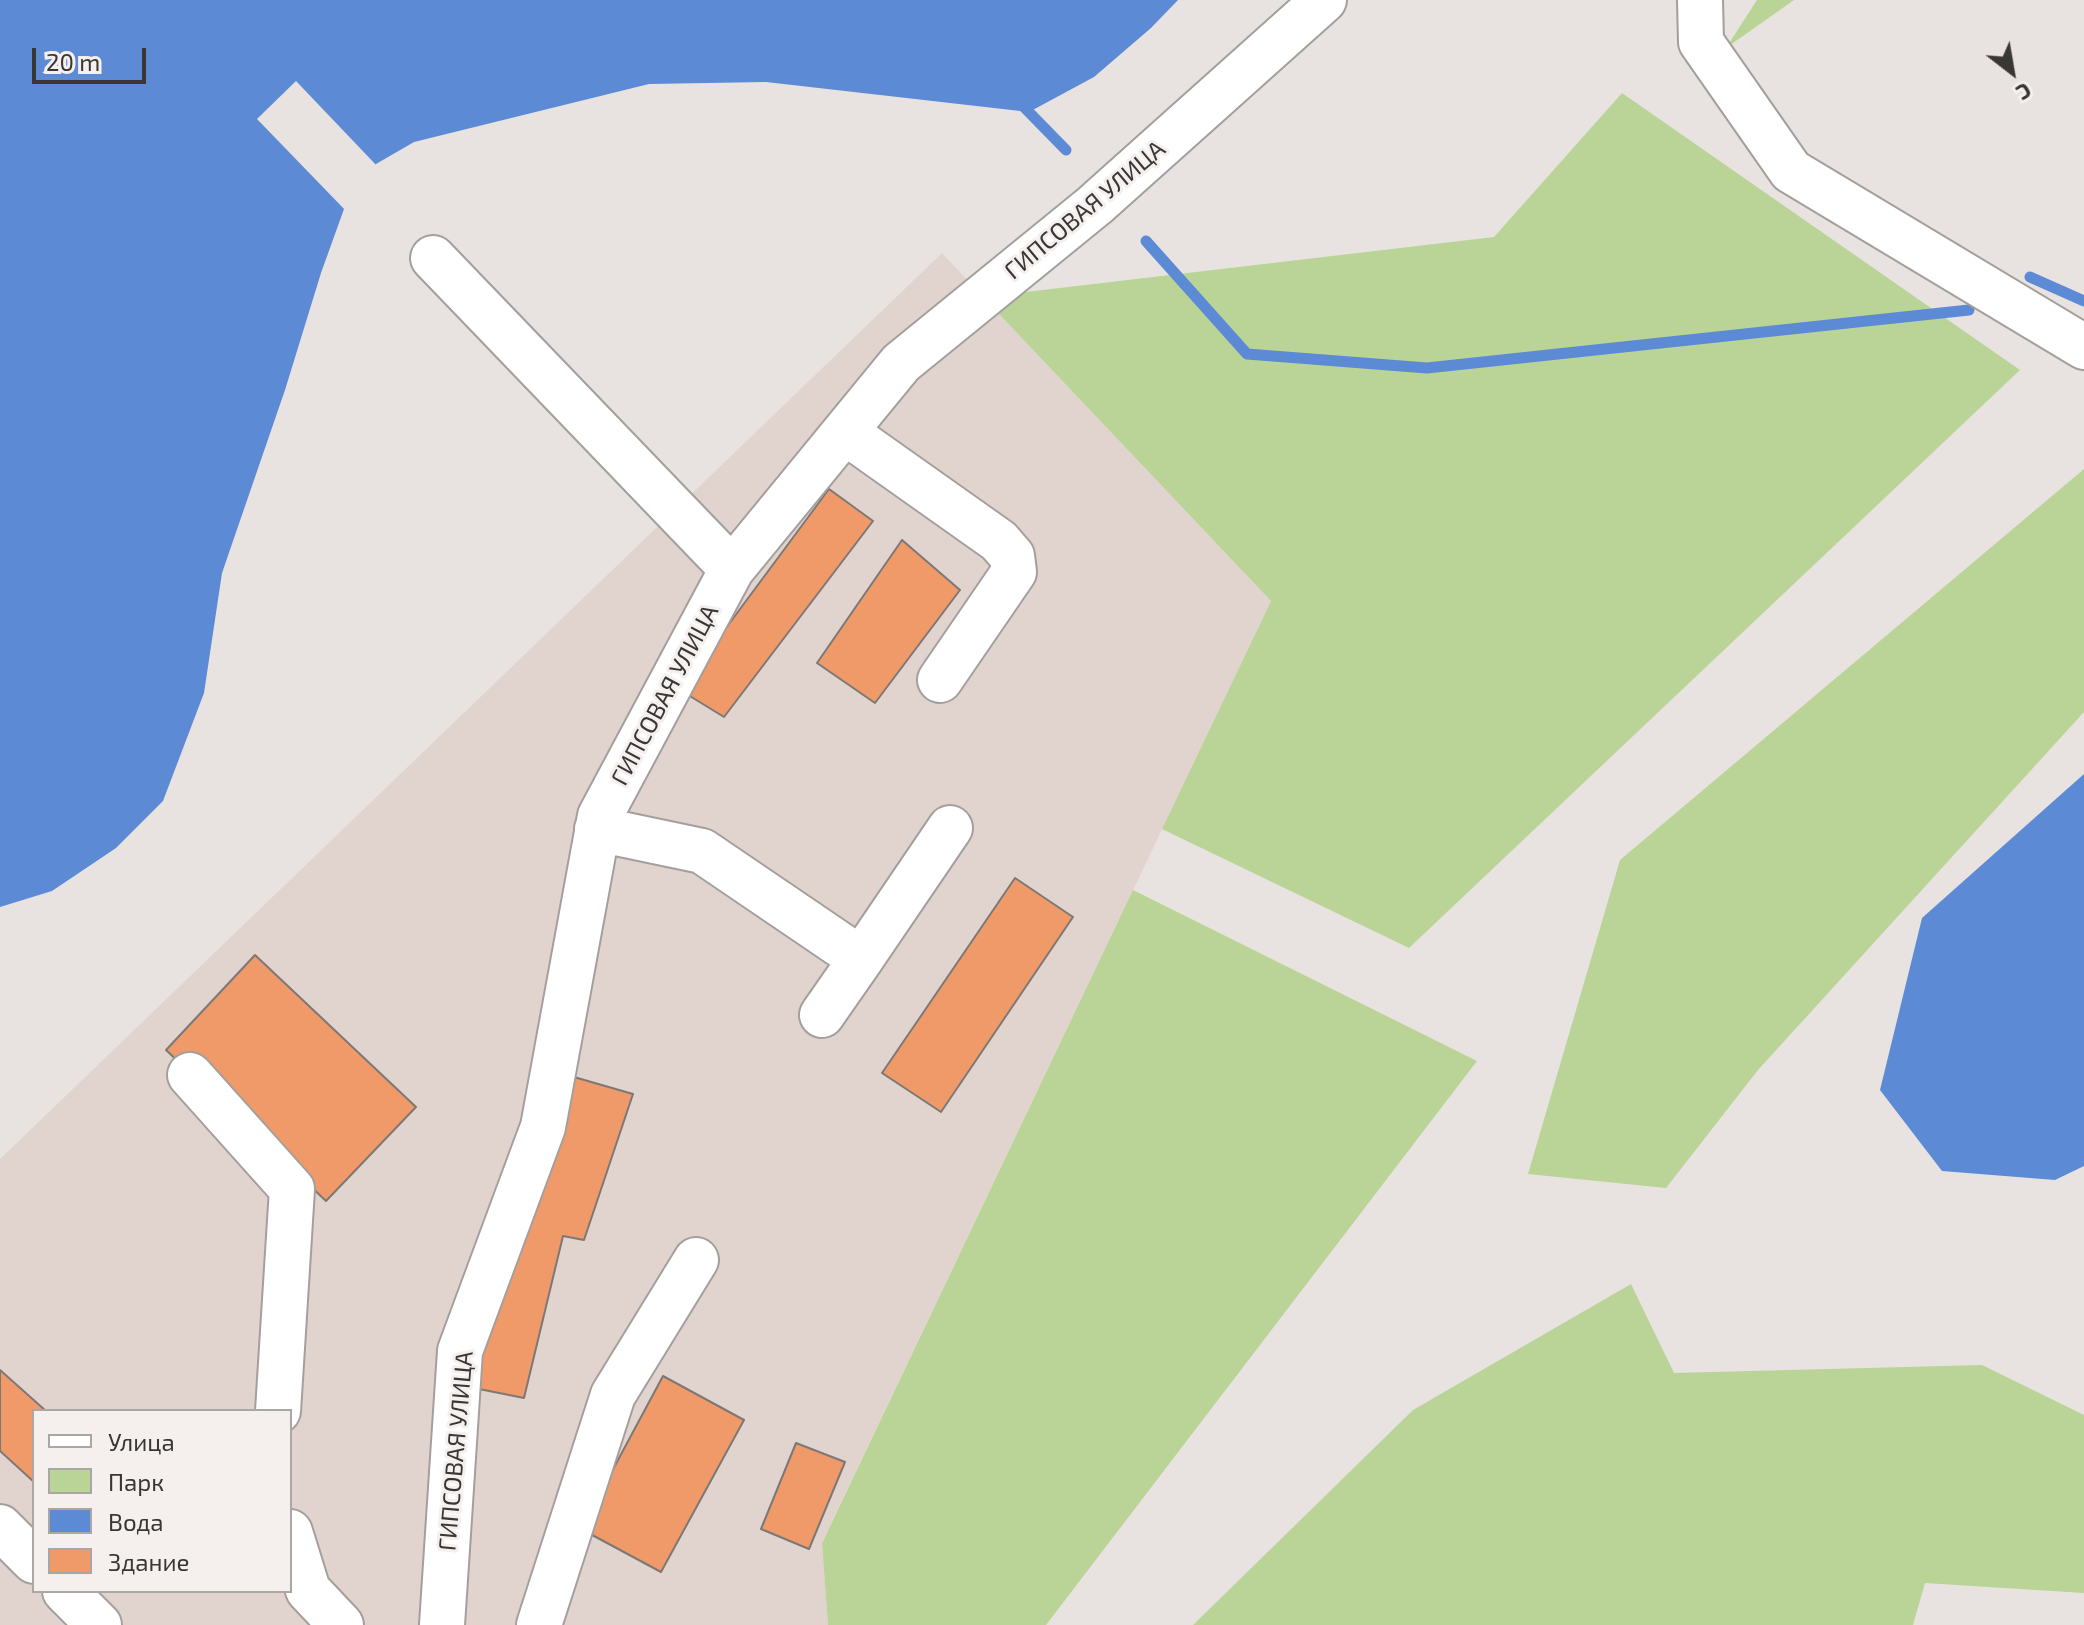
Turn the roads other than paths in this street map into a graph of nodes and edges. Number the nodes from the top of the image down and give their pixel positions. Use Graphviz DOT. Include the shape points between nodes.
graph roads {
  1 [pos="1324,0"];
  2 [pos="1700,0"];
  3 [pos="433,258"];
  4 [pos="2084,347"];
  5 [pos="845,432"];
  6 [pos="732,569"];
  7 [pos="940,680"];
  8 [pos="950,828"];
  9 [pos="597,829"];
  10 [pos="861,959"];
  11 [pos="822,1015"];
  12 [pos="190,1075"];
  13 [pos="696,1260"];
  14 [pos="278,1409"];
  15 [pos="0,1527"];
  16 [pos="292,1538"];
  17 [pos="32,1559"];
  18 [pos="67,1593"];
  19 [pos="99,1625"];
  20 [pos="341,1625"];
  21 [pos="442,1625"];
  22 [pos="539,1625"];
  1 -- 5 [label="street, ГИПСОВАЯ УЛИЦА" via="1095,205 901,363"];
  2 -- 4 [label="street" via="1701,42 1791,171"];
  3 -- 6 [label="street"];
  5 -- 6 [label="street, ГИПСОВАЯ УЛИЦА"];
  5 -- 7 [label="street" via="999,541 1012,556 1014,572"];
  6 -- 9 [label="street, ГИПСОВАЯ УЛИЦА"];
  8 -- 10 [label="street"];
  9 -- 10 [label="street" via="702,851"];
  9 -- 21 [label="street, ГИПСОВАЯ УЛИЦА" via="543,1127 460,1351"];
  10 -- 11 [label="street"];
  12 -- 14 [label="street" via="292,1189"];
  13 -- 22 [label="street" via="613,1395"];
  15 -- 17 [label="street"];
  16 -- 20 [label="street" via="308,1590"];
  18 -- 19 [label="street"];
}
